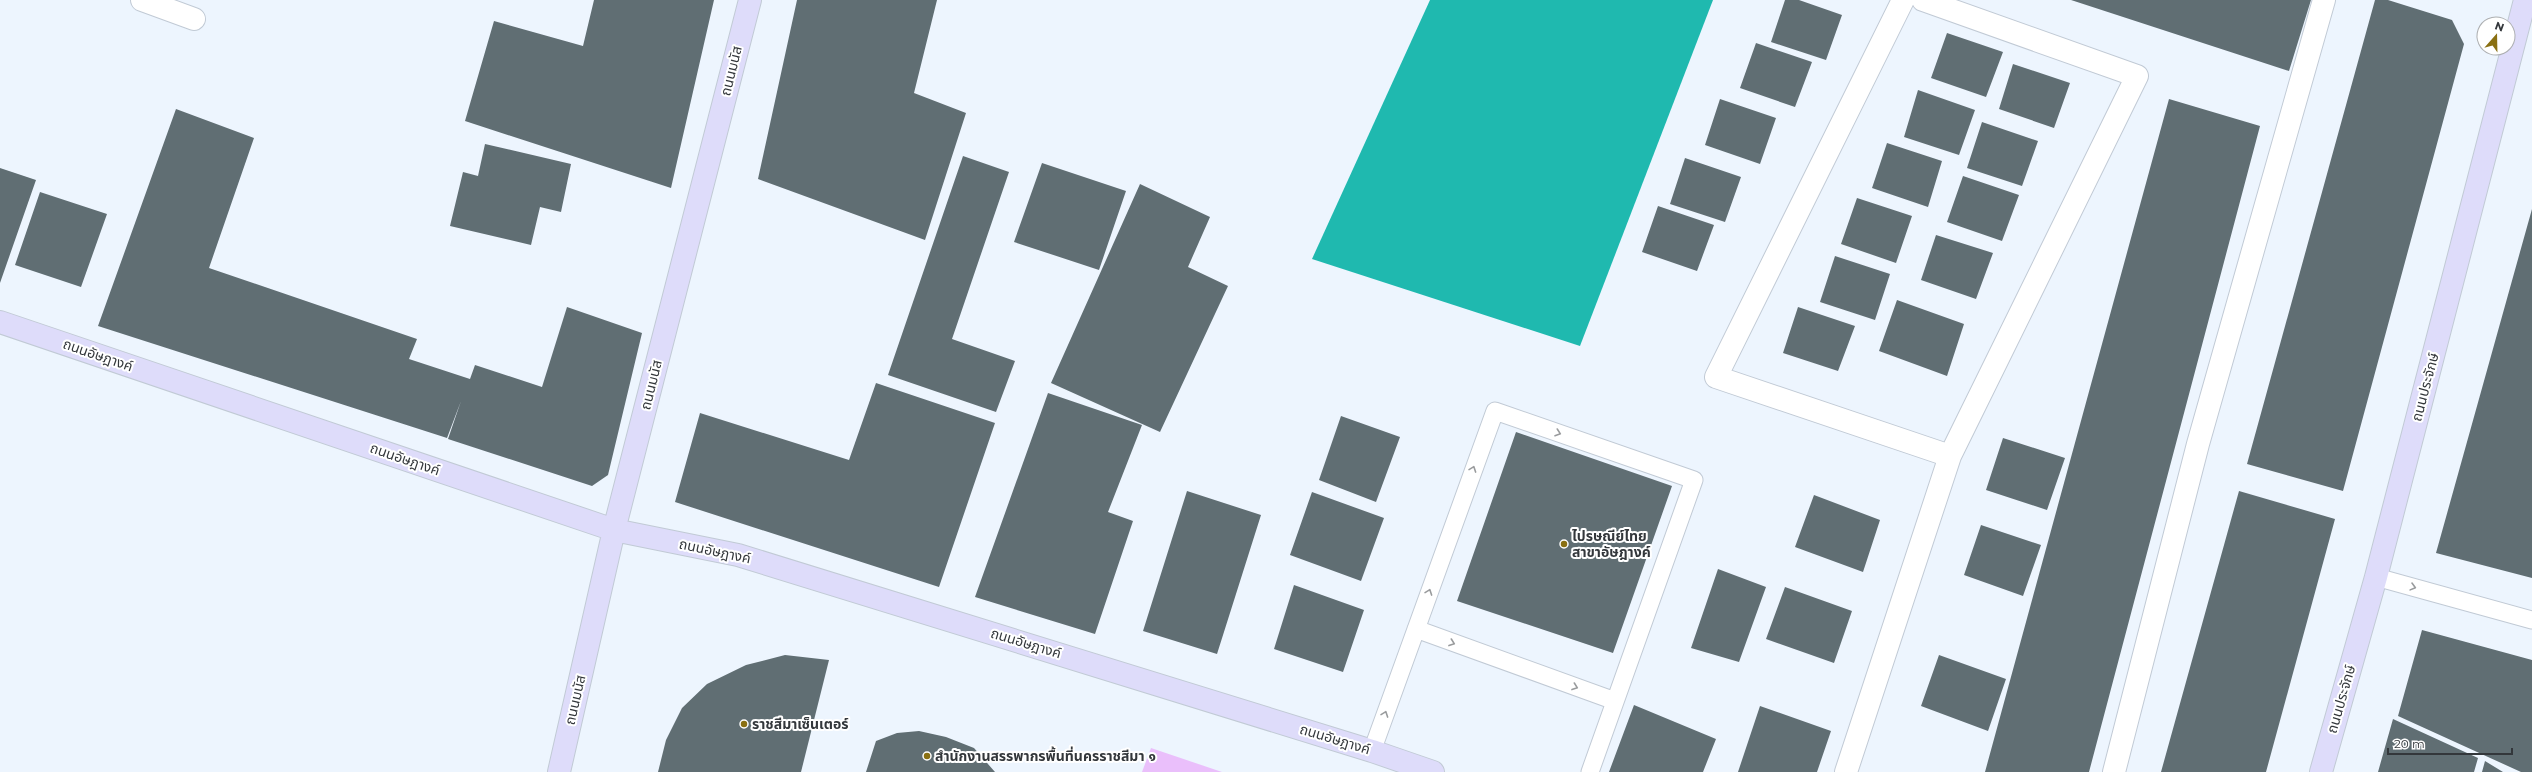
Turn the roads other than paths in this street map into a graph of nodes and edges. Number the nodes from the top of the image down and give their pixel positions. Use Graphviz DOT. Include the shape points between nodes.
graph roads {
  1 [pos="142,0"];
  2 [pos="750,0"];
  3 [pos="1903,0"];
  4 [pos="1923,0"];
  5 [pos="2324,0"];
  6 [pos="2526,0"];
  7 [pos="194,19"];
  8 [pos="0,322"];
  9 [pos="1950,456"];
  10 [pos="614,530"];
  11 [pos="2376,577"];
  12 [pos="2532,620"];
  13 [pos="1416,629"];
  14 [pos="1615,701"];
  15 [pos="1372,751"];
  16 [pos="558,772"];
  17 [pos="1433,772"];
  18 [pos="1590,772"];
  19 [pos="1846,772"];
  20 [pos="2114,772"];
  21 [pos="2321,772"];
  1 -- 7 [label="street"];
  2 -- 10 [label="street, ถนนมนัส"];
  3 -- 9 [label="street" via="1716,376"];
  4 -- 9 [label="street" via="2137,76"];
  5 -- 20 [label="street" via="2198,444"];
  6 -- 11 [label="street, ถนนประจักษ์"];
  8 -- 10 [label="street, ถนนอัษฎางค์"];
  9 -- 19 [label="street"];
  10 -- 15 [label="street, ถนนอัษฎางค์" via="738,555"];
  10 -- 16 [label="street, ถนนมนัส"];
  11 -- 12 [label="lane, one-way"];
  11 -- 21 [label="street, ถนนประจักษ์"];
  13 -- 14 [label="lane, one-way"];
  13 -- 14 [label="lane, one-way" via="1495,411 1694,480"];
  15 -- 13 [label="lane, one-way"];
  14 -- 18 [label="lane"];
  15 -- 17 [label="street, ถนนอัษฎางค์"];
}
